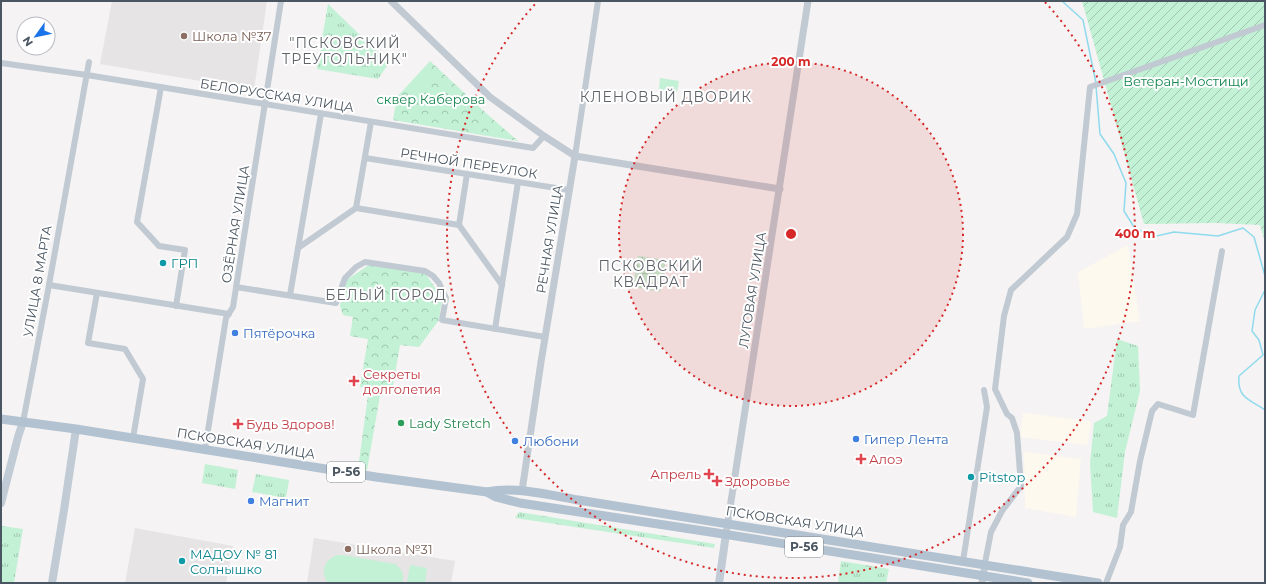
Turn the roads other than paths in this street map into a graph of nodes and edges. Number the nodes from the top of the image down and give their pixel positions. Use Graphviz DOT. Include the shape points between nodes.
graph roads {
  1 [pos="281,1"];
  2 [pos="391,1"];
  3 [pos="598,1"];
  4 [pos="808,1"];
  5 [pos="1265,25"];
  6 [pos="89,62"];
  7 [pos="1,63"];
  8 [pos="87,75"];
  9 [pos="161,87"];
  10 [pos="265,104"];
  11 [pos="321,114"];
  12 [pos="371,122"];
  13 [pos="544,136"];
  14 [pos="575,156"];
  15 [pos="365,158"];
  16 [pos="467,174"];
  17 [pos="518,182"];
  18 [pos="780,189"];
  19 [pos="569,190"];
  20 [pos="356,208"];
  21 [pos="459,225"];
  22 [pos="298,248"];
  23 [pos="1222,251"];
  24 [pos="502,285"];
  25 [pos="49,286"];
  26 [pos="236,287"];
  27 [pos="97,293"];
  28 [pos="290,295"];
  29 [pos="176,306"];
  30 [pos="229,314"];
  31 [pos="495,329"];
  32 [pos="545,337"];
  33 [pos="984,390"];
  34 [pos="1,418"];
  35 [pos="23,422"];
  36 [pos="76,429"];
  37 [pos="133,438"];
  38 [pos="205,449"];
  39 [pos="522,491"];
  40 [pos="487,492"];
  41 [pos="578,500"];
  42 [pos="1,503"];
  43 [pos="575,511"];
  44 [pos="728,523"];
  45 [pos="726,534"];
  46 [pos="963,562"];
  47 [pos="985,565"];
  48 [pos="983,579"];
  49 [pos="52,583"];
  50 [pos="719,583"];
  51 [pos="1028,583"];
  52 [pos="1098,583"];
  53 [pos="1106,583"];
  1 -- 10 [label="street, ОЗЁРНАЯ УЛИЦА"];
  2 -- 13 [label="street" via="490,98"];
  3 -- 14 [label="street, РЕЧНАЯ УЛИЦА"];
  4 -- 18 [label="street, ЛУГОВАЯ УЛИЦА"];
  5 -- 47 [label="street" via="1090,87 1077,214 1067,237 1011,290 1004,316 995,389 1007,414 1012,418 1017,433 1021,486 1002,511 991,532"];
  6 -- 8 [label="street, УЛИЦА 8 МАРТА"];
  7 -- 8 [label="street, БЕЛОРУССКАЯ УЛИЦА"];
  8 -- 9 [label="street, БЕЛОРУССКАЯ УЛИЦА"];
  8 -- 25 [label="street, УЛИЦА 8 МАРТА"];
  9 -- 10 [label="street, БЕЛОРУССКАЯ УЛИЦА"];
  9 -- 29 [label="street" via="137,222 159,246 185,250"];
  10 -- 11 [label="street, БЕЛОРУССКАЯ УЛИЦА"];
  10 -- 26 [label="street, ОЗЁРНАЯ УЛИЦА"];
  11 -- 12 [label="street, БЕЛОРУССКАЯ УЛИЦА"];
  11 -- 22 [label="street"];
  12 -- 13 [label="street, БЕЛОРУССКАЯ УЛИЦА" via="533,148"];
  12 -- 15 [label="street"];
  13 -- 14 [label="street"];
  14 -- 18 [label="street"];
  14 -- 19 [label="street, РЕЧНАЯ УЛИЦА"];
  15 -- 16 [label="street, РЕЧНОЙ ПЕРЕУЛОК"];
  15 -- 20 [label="street"];
  16 -- 17 [label="street, РЕЧНОЙ ПЕРЕУЛОК"];
  16 -- 21 [label="street"];
  17 -- 19 [label="street, РЕЧНОЙ ПЕРЕУЛОК"];
  17 -- 24 [label="street"];
  18 -- 44 [label="street, ЛУГОВАЯ УЛИЦА"];
  19 -- 32 [label="street, РЕЧНАЯ УЛИЦА"];
  20 -- 21 [label="street"];
  20 -- 22 [label="street"];
  21 -- 24 [label="street"];
  22 -- 28 [label="street"];
  23 -- 53 [label="street" via="1193,415 1158,404 1152,411 1131,512 1123,525 1120,548"];
  24 -- 31 [label="street"];
  25 -- 27 [label="street"];
  25 -- 35 [label="street, УЛИЦА 8 МАРТА"];
  26 -- 28 [label="street"];
  26 -- 30 [label="street, ОЗЁРНАЯ УЛИЦА" via="233,308"];
  27 -- 29 [label="street"];
  27 -- 37 [label="street" via="88,343 125,350 143,379"];
  28 -- 31 [label="street" via="336,303 345,278 364,262 400,266 425,271 439,283 446,298 442,320"];
  29 -- 30 [label="street"];
  30 -- 38 [label="street, ОЗЁРНАЯ УЛИЦА" via="226,318"];
  31 -- 32 [label="street"];
  32 -- 39 [label="street, РЕЧНАЯ УЛИЦА"];
  33 -- 46 [label="street" via="987,407"];
  34 -- 35 [label="main road, ПСКОВСКАЯ УЛИЦА / Р-56"];
  35 -- 36 [label="main road, ПСКОВСКАЯ УЛИЦА / Р-56"];
  35 -- 42 [label="main road, УЛИЦА 8 МАРТА"];
  36 -- 37 [label="main road, ПСКОВСКАЯ УЛИЦА / Р-56"];
  36 -- 49 [label="main road"];
  37 -- 38 [label="main road, ПСКОВСКАЯ УЛИЦА / Р-56"];
  38 -- 40 [label="main road, ПСКОВСКАЯ УЛИЦА / Р-56"];
  39 -- 40 [label="main road, ПСКОВСКАЯ УЛИЦА"];
  39 -- 41 [label="main road, ПСКОВСКАЯ УЛИЦА"];
  40 -- 43 [label="main road, ПСКОВСКАЯ УЛИЦА / Р-56" via="520,503"];
  41 -- 43 [label="main road" via="581,507"];
  41 -- 44 [label="main road, ПСКОВСКАЯ УЛИЦА"];
  43 -- 45 [label="main road, ПСКОВСКАЯ УЛИЦА / Р-56"];
  44 -- 45 [label="street, ЛУГОВАЯ УЛИЦА"];
  44 -- 46 [label="main road, ПСКОВСКАЯ УЛИЦА"];
  45 -- 48 [label="main road, ПСКОВСКАЯ УЛИЦА / Р-56"];
  45 -- 50 [label="main road, ЛУГОВАЯ УЛИЦА"];
  46 -- 47 [label="main road, ПСКОВСКАЯ УЛИЦА"];
  47 -- 48 [label="street"];
  47 -- 52 [label="main road, ПСКОВСКАЯ УЛИЦА"];
  48 -- 51 [label="main road, ПСКОВСКАЯ УЛИЦА / Р-56"];
}
